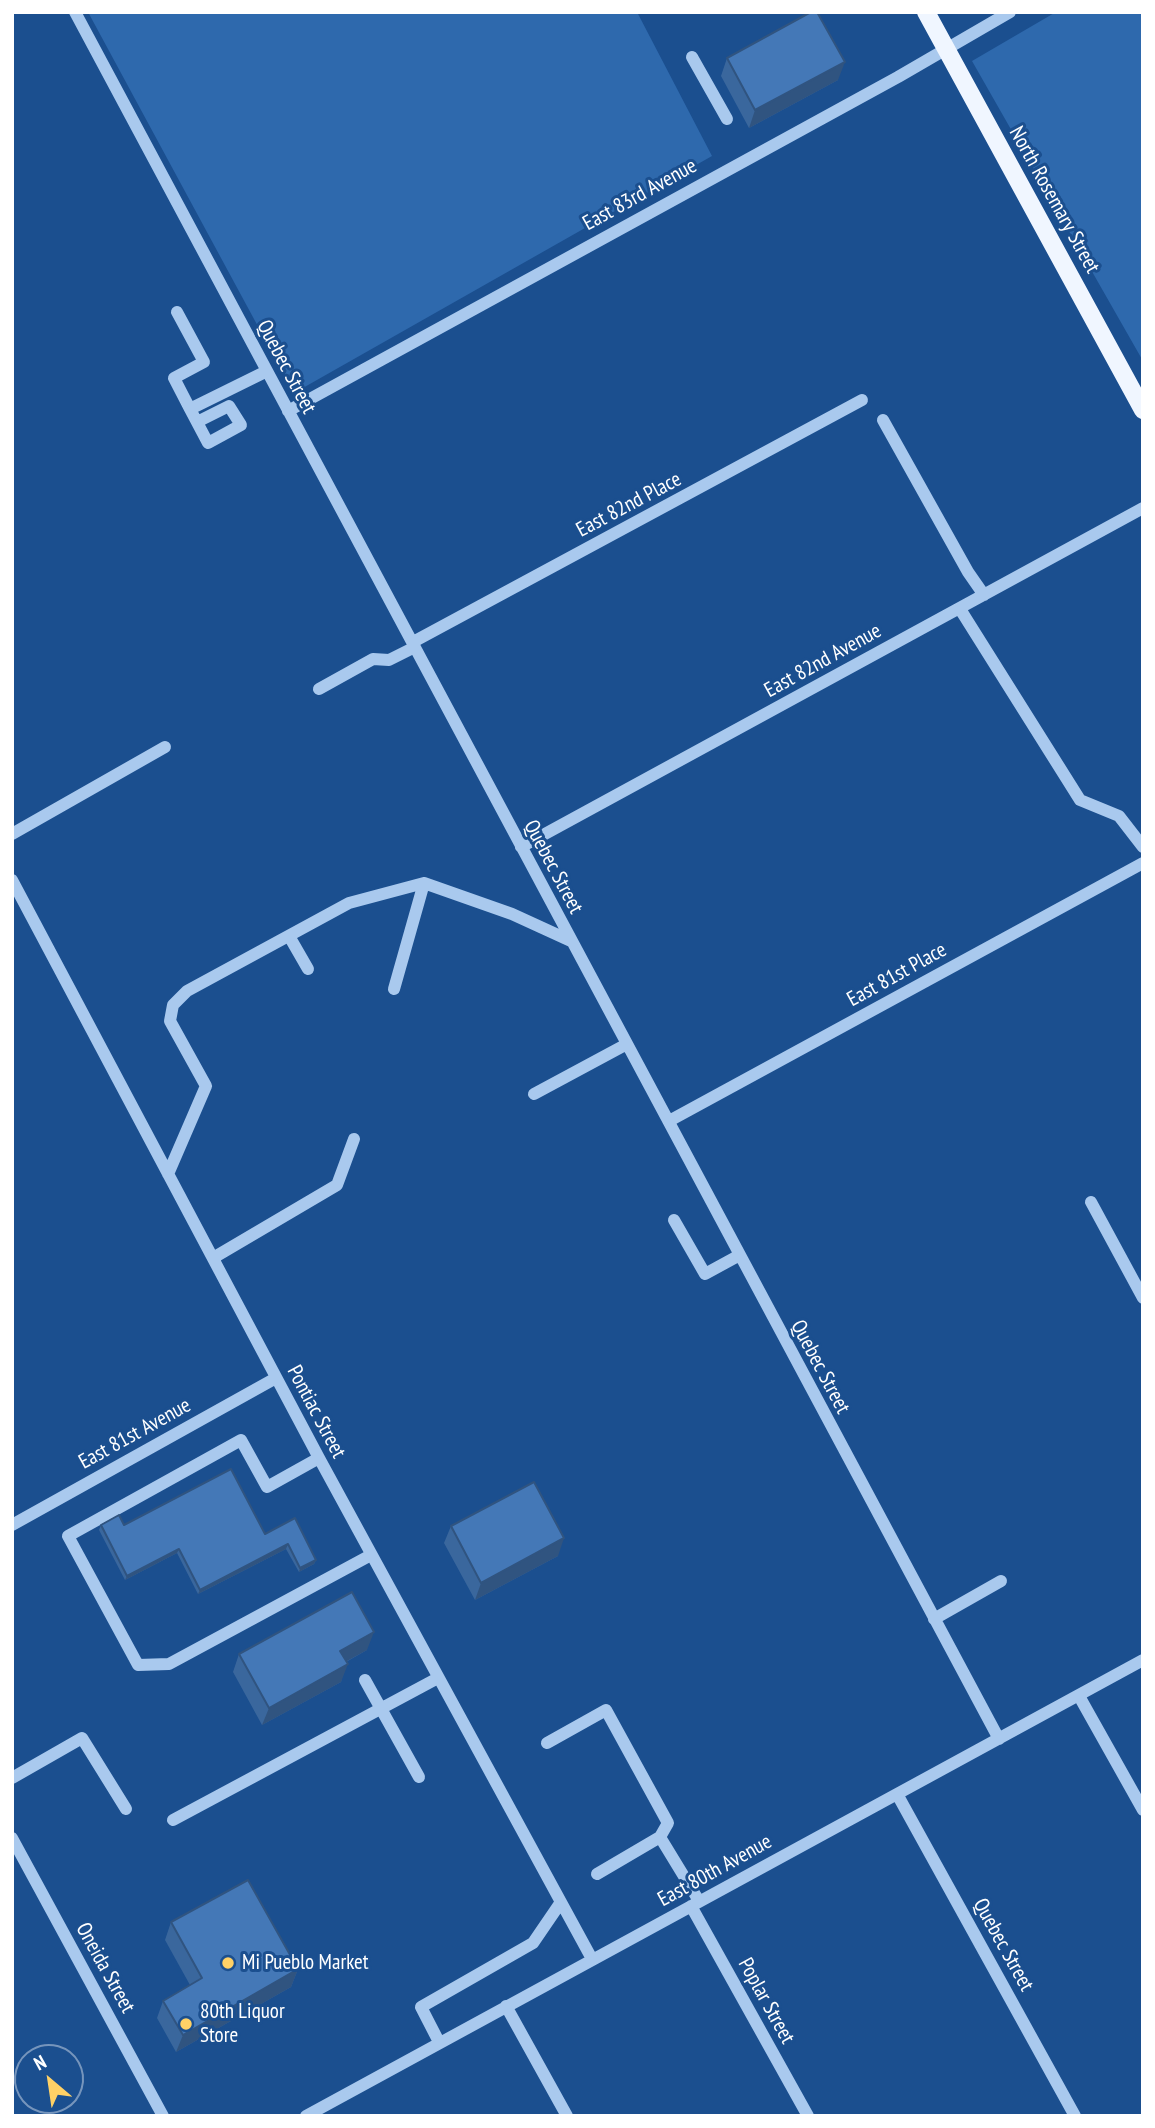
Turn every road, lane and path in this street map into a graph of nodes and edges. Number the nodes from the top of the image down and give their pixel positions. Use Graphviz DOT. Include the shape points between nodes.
graph roads {
  1 [pos="75,12"];
  2 [pos="926,12"];
  3 [pos="1010,12"];
  4 [pos="946,49"];
  5 [pos="692,57"];
  6 [pos="727,119"];
  7 [pos="177,312"];
  8 [pos="267,371"];
  9 [pos="862,400"];
  10 [pos="190,410"];
  11 [pos="1143,410"];
  12 [pos="288,411"];
  13 [pos="883,420"];
  14 [pos="197,422"];
  15 [pos="1143,508"];
  16 [pos="984,595"];
  17 [pos="960,609"];
  18 [pos="414,644"];
  19 [pos="319,689"];
  20 [pos="165,747"];
  21 [pos="12,834"];
  22 [pos="521,847"];
  23 [pos="1143,847"];
  24 [pos="1143,863"];
  25 [pos="12,880"];
  26 [pos="424,883"];
  27 [pos="289,936"];
  28 [pos="571,942"];
  29 [pos="308,969"];
  30 [pos="394,989"];
  31 [pos="627,1044"];
  32 [pos="534,1094"];
  33 [pos="669,1121"];
  34 [pos="354,1139"];
  35 [pos="169,1174"];
  36 [pos="1091,1202"];
  37 [pos="674,1220"];
  38 [pos="738,1256"];
  39 [pos="213,1258"];
  40 [pos="1143,1298"];
  41 [pos="276,1378"];
  42 [pos="319,1458"];
  43 [pos="12,1525"];
  44 [pos="371,1555"];
  45 [pos="1001,1581"];
  46 [pos="934,1619"];
  47 [pos="1143,1660"];
  48 [pos="438,1678"];
  49 [pos="365,1680"];
  50 [pos="1079,1696"];
  51 [pos="381,1709"];
  52 [pos="999,1739"];
  53 [pos="547,1743"];
  54 [pos="419,1777"];
  55 [pos="12,1778"];
  56 [pos="897,1794"];
  57 [pos="126,1809"];
  58 [pos="1143,1810"];
  59 [pos="173,1820"];
  60 [pos="660,1837"];
  61 [pos="12,1838"];
  62 [pos="597,1874"];
  63 [pos="561,1902"];
  64 [pos="695,1903"];
  65 [pos="592,1959"];
  66 [pos="506,2006"];
  67 [pos="439,2042"];
  68 [pos="322,2112"];
  69 [pos="163,2116"];
  70 [pos="306,2116"];
  71 [pos="567,2116"];
  72 [pos="808,2116"];
  73 [pos="1075,2116"];
  1 -- 8 [label="street, Quebec Street"];
  2 -- 4 [label="main road, North Rosemary Street"];
  3 -- 4 [label="street, East 83rd Avenue"];
  4 -- 11 [label="main road, North Rosemary Street"];
  4 -- 12 [label="street, East 83rd Avenue"];
  5 -- 6 [label="street"];
  7 -- 10 [label="street" via="204,362 174,378"];
  8 -- 10 [label="street"];
  8 -- 12 [label="street, Quebec Street"];
  9 -- 18 [label="street, East 82nd Place"];
  10 -- 14 [label="street"];
  12 -- 18 [label="street, Quebec Street"];
  13 -- 16 [label="street"];
  15 -- 16 [label="street, East 82nd Avenue"];
  16 -- 17 [label="street, East 82nd Avenue"];
  17 -- 22 [label="street, East 82nd Avenue"];
  17 -- 23 [label="street" via="1080,800 1119,816"];
  18 -- 19 [label="street, East 82nd Place" via="389,660 373,659"];
  18 -- 22 [label="street, Quebec Street"];
  20 -- 21 [label="street"];
  22 -- 28 [label="street, Quebec Street"];
  24 -- 33 [label="street, East 81st Place"];
  25 -- 35 [label="street, Pontiac Street"];
  26 -- 27 [label="street" via="349,903"];
  26 -- 28 [label="street" via="512,914"];
  26 -- 30 [label="street"];
  27 -- 29 [label="street"];
  27 -- 35 [label="street" via="187,991 173,1005 170,1021 206,1086"];
  28 -- 31 [label="street, Quebec Street"];
  31 -- 32 [label="street"];
  31 -- 33 [label="street, Quebec Street"];
  33 -- 38 [label="street, Quebec Street"];
  34 -- 39 [label="street" via="337,1185"];
  35 -- 39 [label="street, Pontiac Street"];
  36 -- 40 [label="street"];
  37 -- 38 [label="street" via="705,1274"];
  38 -- 46 [label="street, Quebec Street"];
  39 -- 41 [label="street, Pontiac Street"];
  41 -- 42 [label="street, Pontiac Street"];
  41 -- 43 [label="street, East 81st Avenue"];
  42 -- 44 [label="street, Pontiac Street"];
  42 -- 44 [label="street" via="267,1486 241,1440 68,1536 138,1665 169,1664"];
  44 -- 48 [label="street, Pontiac Street"];
  45 -- 46 [label="street"];
  46 -- 52 [label="street, Quebec Street"];
  47 -- 50 [label="street, East 80th Avenue"];
  48 -- 51 [label="street"];
  48 -- 63 [label="street, Pontiac Street"];
  49 -- 51 [label="street"];
  50 -- 52 [label="street, East 80th Avenue"];
  50 -- 58 [label="street"];
  51 -- 54 [label="street"];
  51 -- 59 [label="street"];
  52 -- 56 [label="street, East 80th Avenue"];
  53 -- 60 [label="street" via="606,1710 668,1823"];
  55 -- 57 [label="street" via="82,1738"];
  56 -- 64 [label="street, East 80th Avenue"];
  56 -- 73 [label="street, Quebec Street"];
  60 -- 62 [label="street"];
  60 -- 64 [label="street, Poplar Street"];
  61 -- 69 [label="street, Oneida Street"];
  63 -- 65 [label="street, Pontiac Street"];
  63 -- 67 [label="street" via="533,1943 421,2007"];
  64 -- 65 [label="street, East 80th Avenue"];
  64 -- 72 [label="street, Poplar Street"];
  65 -- 66 [label="street, East 80th Avenue"];
  66 -- 67 [label="street, East 80th Avenue"];
  66 -- 71 [label="street"];
  67 -- 68 [label="street, East 80th Avenue"];
  68 -- 70 [label="street, East 80th Avenue"];
}
